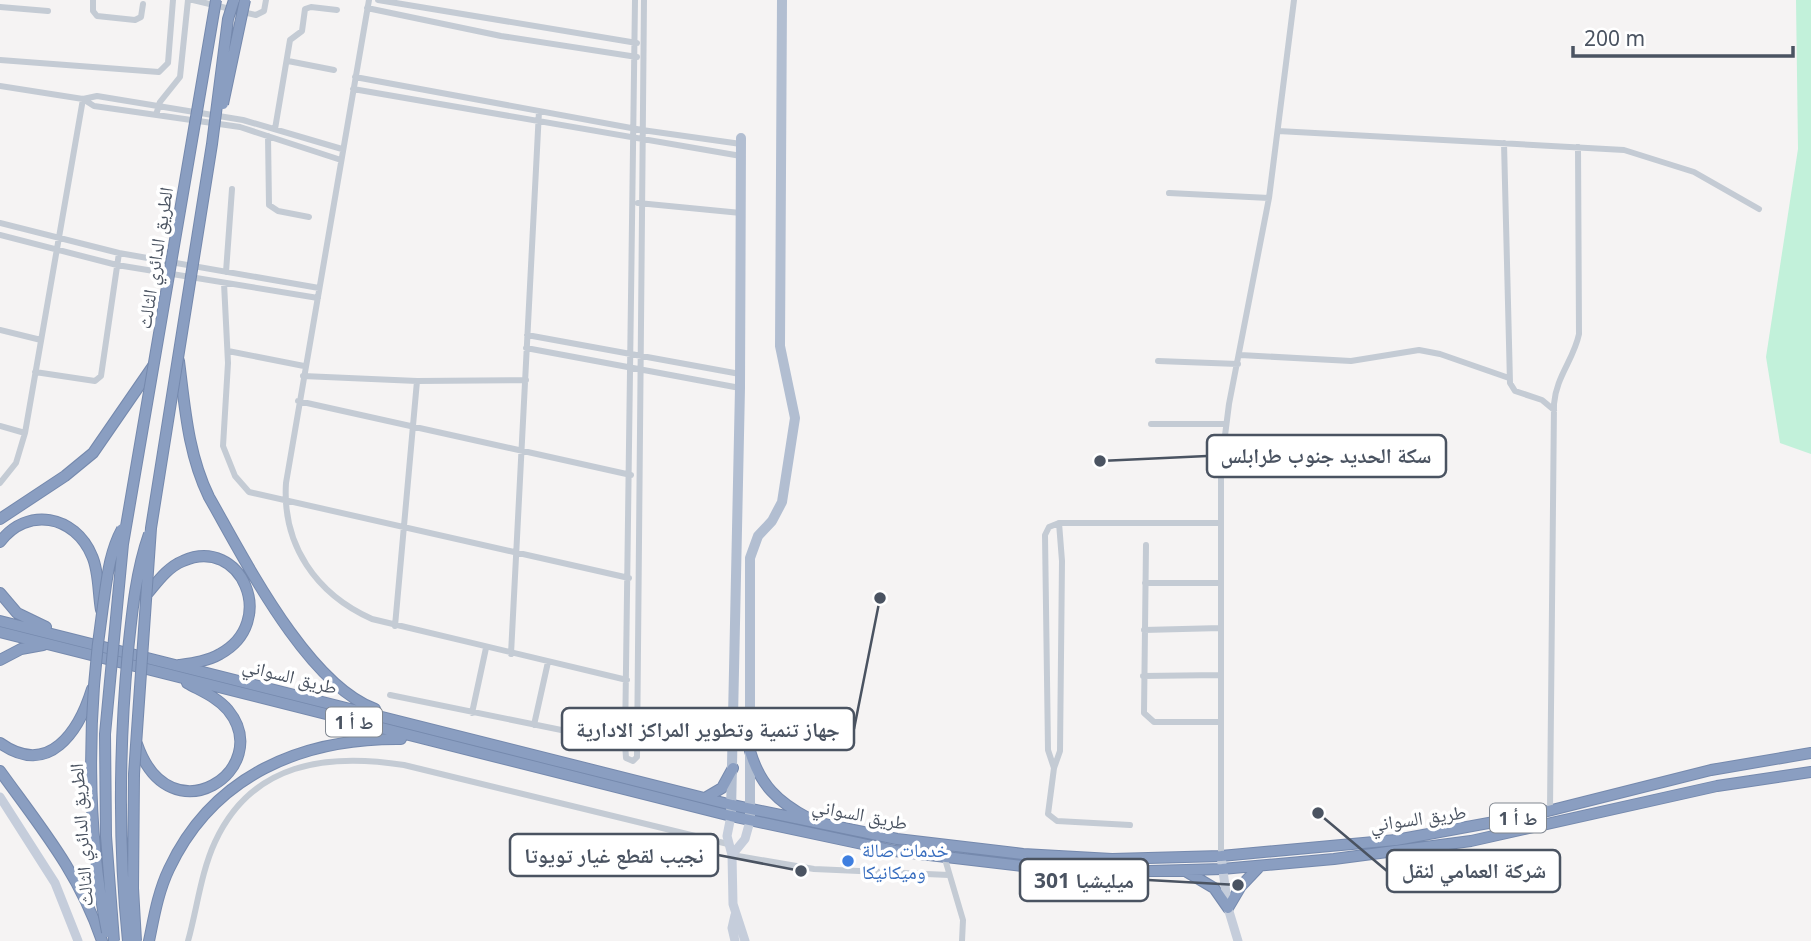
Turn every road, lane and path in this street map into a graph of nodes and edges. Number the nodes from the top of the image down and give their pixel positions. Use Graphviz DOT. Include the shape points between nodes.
graph roads {
  1 [pos="93,0"];
  2 [pos="173,0"];
  3 [pos="188,0"];
  4 [pos="193,0"];
  5 [pos="216,0"];
  6 [pos="234,0"];
  7 [pos="245,0"];
  8 [pos="266,0"];
  9 [pos="369,0"];
  10 [pos="378,0"];
  11 [pos="635,0"];
  12 [pos="644,0"];
  13 [pos="782,0"];
  14 [pos="1294,0"];
  15 [pos="143,4"];
  16 [pos="5,5"];
  17 [pos="367,8"];
  18 [pos="337,10"];
  19 [pos="48,11"];
  20 [pos="639,43"];
  21 [pos="638,57"];
  22 [pos="0,60"];
  23 [pos="288,61"];
  24 [pos="334,70"];
  25 [pos="355,77"];
  26 [pos="0,86"];
  27 [pos="353,89"];
  28 [pos="83,99"];
  29 [pos="158,106"];
  30 [pos="539,111"];
  31 [pos="156,115"];
  32 [pos="538,122"];
  33 [pos="275,129"];
  34 [pos="634,129"];
  35 [pos="642,130"];
  36 [pos="1278,131"];
  37 [pos="268,136"];
  38 [pos="634,139"];
  39 [pos="642,141"];
  40 [pos="741,141"];
  41 [pos="1504,143"];
  42 [pos="212,144"];
  43 [pos="1578,147"];
  44 [pos="342,149"];
  45 [pos="741,156"];
  46 [pos="341,160"];
  47 [pos="232,189"];
  48 [pos="1170,193"];
  49 [pos="1269,198"];
  50 [pos="632,203"];
  51 [pos="641,203"];
  52 [pos="1759,209"];
  53 [pos="741,213"];
  54 [pos="309,217"];
  55 [pos="0,223"];
  56 [pos="0,235"];
  57 [pos="59,238"];
  58 [pos="57,251"];
  59 [pos="119,253"];
  60 [pos="117,265"];
  61 [pos="226,272"];
  62 [pos="225,283"];
  63 [pos="319,288"];
  64 [pos="317,298"];
  65 [pos="0,330"];
  66 [pos="527,335"];
  67 [pos="41,340"];
  68 [pos="526,348"];
  69 [pos="228,351"];
  70 [pos="178,352"];
  71 [pos="1240,355"];
  72 [pos="631,356"];
  73 [pos="639,358"];
  74 [pos="157,360"];
  75 [pos="1158,360"];
  76 [pos="1238,365"];
  77 [pos="304,366"];
  78 [pos="631,369"];
  79 [pos="639,370"];
  80 [pos="35,372"];
  81 [pos="740,374"];
  82 [pos="303,376"];
  83 [pos="1509,378"];
  84 [pos="526,380"];
  85 [pos="417,381"];
  86 [pos="740,388"];
  87 [pos="298,401"];
  88 [pos="1554,410"];
  89 [pos="1151,424"];
  90 [pos="1226,424"];
  91 [pos="0,426"];
  92 [pos="414,427"];
  93 [pos="25,433"];
  94 [pos="521,450"];
  95 [pos="629,474"];
  96 [pos="638,476"];
  97 [pos="0,483"];
  98 [pos="285,500"];
  99 [pos="0,519"];
  100 [pos="127,520"];
  101 [pos="1059,523"];
  102 [pos="1221,523"];
  103 [pos="405,527"];
  104 [pos="151,528"];
  105 [pos="0,542"];
  106 [pos="1146,545"];
  107 [pos="516,552"];
  108 [pos="628,578"];
  109 [pos="636,580"];
  110 [pos="1145,583"];
  111 [pos="1221,583"];
  112 [pos="0,593"];
  113 [pos="148,593"];
  114 [pos="102,616"];
  115 [pos="0,621"];
  116 [pos="734,624"];
  117 [pos="750,625"];
  118 [pos="395,626"];
  119 [pos="1221,628"];
  120 [pos="1144,630"];
  121 [pos="0,632"];
  122 [pos="49,644"];
  123 [pos="91,644"];
  124 [pos="486,648"];
  125 [pos="511,654"];
  126 [pos="0,660"];
  127 [pos="548,662"];
  128 [pos="176,671"];
  129 [pos="1221,675"];
  130 [pos="1143,676"];
  131 [pos="627,680"];
  132 [pos="94,683"];
  133 [pos="390,695"];
  134 [pos="472,713"];
  135 [pos="1222,722"];
  136 [pos="534,725"];
  137 [pos="420,726"];
  138 [pos="416,738"];
  139 [pos="135,739"];
  140 [pos="0,743"];
  141 [pos="625,743"];
  142 [pos="750,751"];
  143 [pos="1811,753"];
  144 [pos="733,768"];
  145 [pos="1054,768"];
  146 [pos="0,771"];
  147 [pos="1811,772"];
  148 [pos="0,797"];
  149 [pos="705,798"];
  150 [pos="1550,810"];
  151 [pos="731,811"];
  152 [pos="750,815"];
  153 [pos="820,824"];
  154 [pos="1130,825"];
  155 [pos="728,844"];
  156 [pos="732,855"];
  157 [pos="969,855"];
  158 [pos="1221,856"];
  159 [pos="945,859"];
  160 [pos="1259,867"];
  161 [pos="1222,869"];
  162 [pos="1181,870"];
  163 [pos="949,875"];
  164 [pos="1228,908"];
  165 [pos="735,915"];
  166 [pos="78,941"];
  167 [pos="102,941"];
  168 [pos="111,941"];
  169 [pos="128,941"];
  170 [pos="136,941"];
  171 [pos="149,941"];
  172 [pos="188,941"];
  173 [pos="735,941"];
  174 [pos="745,941"];
  175 [pos="962,941"];
  176 [pos="1238,941"];
  1 -- 15 [label="street" via="97,16 135,20 141,17"];
  2 -- 22 [label="street" via="168,62 159,72"];
  3 -- 29 [label="street" via="180,78"];
  4 -- 8 [label="street" via="256,15 264,11"];
  5 -- 74 [label="highway, الطريق الدائري الثالث, bridge"];
  6 -- 42 [label="highway, الطريق الدائري الثالث, bridge"];
  7 -- 42 [label="highway, bridge"];
  9 -- 17 [label="street"];
  10 -- 20 [label="street"];
  11 -- 20 [label="street"];
  12 -- 20 [label="street"];
  13 -- 117 [label="main road" via="780,346 795,418 782,502 751,552"];
  14 -- 36 [label="street"];
  16 -- 19 [label="street"];
  17 -- 21 [label="street" via="501,36"];
  17 -- 25 [label="street"];
  18 -- 23 [label="street" via="306,7 302,31 291,37"];
  20 -- 21 [label="street"];
  21 -- 34 [label="street"];
  21 -- 35 [label="street"];
  23 -- 24 [label="street"];
  23 -- 33 [label="street"];
  25 -- 27 [label="street"];
  25 -- 30 [label="street"];
  26 -- 28 [label="street"];
  27 -- 32 [label="street"];
  27 -- 44 [label="street"];
  28 -- 29 [label="street" via="93,96"];
  28 -- 31 [label="street" via="94,106"];
  28 -- 57 [label="street"];
  29 -- 31 [label="street"];
  29 -- 33 [label="street"];
  30 -- 32 [label="street"];
  30 -- 34 [label="street"];
  31 -- 37 [label="street" via="240,127"];
  32 -- 38 [label="street"];
  32 -- 66 [label="street"];
  33 -- 44 [label="street"];
  34 -- 35 [label="street"];
  34 -- 38 [label="street"];
  35 -- 39 [label="street"];
  35 -- 40 [label="street"];
  36 -- 41 [label="street"];
  36 -- 49 [label="street"];
  37 -- 46 [label="street"];
  37 -- 54 [label="street" via="269,205"];
  38 -- 39 [label="street"];
  38 -- 50 [label="street"];
  39 -- 45 [label="street"];
  39 -- 51 [label="street"];
  40 -- 45 [label="main road"];
  41 -- 43 [label="street"];
  41 -- 83 [label="street"];
  42 -- 70 [label="highway, الطريق الدائري الثالث, bridge"];
  43 -- 52 [label="street" via="1624,150 1660,159 1711,180"];
  43 -- 88 [label="street" via="1579,334 1559,379"];
  44 -- 46 [label="street"];
  45 -- 53 [label="main road"];
  46 -- 63 [label="street"];
  47 -- 61 [label="street"];
  48 -- 49 [label="street"];
  49 -- 71 [label="street"];
  50 -- 51 [label="street"];
  50 -- 72 [label="street"];
  51 -- 53 [label="street"];
  51 -- 73 [label="street"];
  53 -- 81 [label="main road"];
  55 -- 57 [label="street"];
  56 -- 58 [label="street"];
  57 -- 58 [label="street"];
  57 -- 59 [label="street"];
  58 -- 60 [label="street"];
  58 -- 67 [label="street"];
  59 -- 60 [label="street"];
  59 -- 61 [label="street"];
  60 -- 62 [label="street"];
  60 -- 80 [label="street" via="101,376 94,381"];
  61 -- 63 [label="street"];
  62 -- 64 [label="street"];
  62 -- 69 [label="street"];
  63 -- 64 [label="street"];
  64 -- 77 [label="street"];
  65 -- 67 [label="street"];
  66 -- 68 [label="street"];
  66 -- 72 [label="street"];
  67 -- 80 [label="street"];
  68 -- 78 [label="street"];
  68 -- 84 [label="street"];
  69 -- 77 [label="street"];
  69 -- 98 [label="street" via="222,435 227,461 249,492"];
  70 -- 104 [label="highway, الطريق الدائري الثالث, bridge"];
  70 -- 137 [label="highway, bridge" via="192,454 202,483 305,652 316,668 351,698"];
  71 -- 76 [label="street"];
  71 -- 83 [label="street" via="1351,360 1419,351"];
  72 -- 73 [label="street"];
  72 -- 78 [label="street"];
  73 -- 79 [label="street"];
  73 -- 81 [label="street"];
  74 -- 99 [label="highway" via="93,453"];
  74 -- 100 [label="highway, الطريق الدائري الثالث, bridge"];
  75 -- 76 [label="street"];
  76 -- 90 [label="street"];
  77 -- 82 [label="street"];
  78 -- 79 [label="street"];
  78 -- 95 [label="street"];
  79 -- 86 [label="street"];
  79 -- 96 [label="street"];
  80 -- 93 [label="street"];
  81 -- 86 [label="main road"];
  82 -- 85 [label="street"];
  82 -- 87 [label="street"];
  83 -- 88 [label="street" via="1515,391 1542,400"];
  84 -- 85 [label="street"];
  84 -- 94 [label="street"];
  85 -- 92 [label="street"];
  86 -- 116 [label="main road"];
  87 -- 92 [label="street"];
  87 -- 98 [label="street"];
  88 -- 150 [label="street"];
  89 -- 90 [label="street"];
  90 -- 102 [label="street"];
  91 -- 93 [label="street"];
  92 -- 94 [label="street"];
  92 -- 103 [label="street"];
  93 -- 97 [label="street" via="16,463"];
  94 -- 95 [label="street"];
  94 -- 107 [label="street"];
  95 -- 96 [label="street"];
  95 -- 108 [label="street"];
  96 -- 109 [label="street"];
  98 -- 103 [label="street"];
  98 -- 118 [label="street" via="298,551 321,586 353,611"];
  100 -- 114 [label="highway, الطريق الدائري الثالث, bridge" via="112,550"];
  100 -- 168 [label="highway, الطريق الدائري الثالث, bridge" via="105,734"];
  101 -- 102 [label="street"];
  101 -- 145 [label="street" via="1060,751"];
  101 -- 145 [label="street" via="1045,535 1048,750"];
  102 -- 111 [label="street"];
  103 -- 107 [label="street"];
  103 -- 118 [label="street"];
  104 -- 113 [label="highway, الطريق الدائري الثالث, bridge"];
  104 -- 169 [label="highway, الطريق الدائري الثالث, bridge" via="135,595 123,714 121,852"];
  105 -- 114 [label="highway, bridge" via="14,528 35,519 51,518 70,527 94,559"];
  106 -- 110 [label="street"];
  107 -- 108 [label="street"];
  107 -- 125 [label="street"];
  108 -- 109 [label="street"];
  108 -- 131 [label="street"];
  109 -- 141 [label="street" via="635,760 626,758"];
  110 -- 111 [label="street"];
  110 -- 120 [label="street"];
  111 -- 119 [label="street"];
  112 -- 123 [label="highway" via="26,618"];
  113 -- 128 [label="highway" via="170,569 193,558 228,565 247,585 251,611 237,640 219,655"];
  113 -- 139 [label="highway, الطريق الدائري الثالث, bridge"];
  114 -- 132 [label="highway, الطريق الدائري الثالث, bridge"];
  115 -- 123 [label="highway, طريق السواني / ط أ 1"];
  116 -- 117 [label="main road"];
  116 -- 144 [label="main road"];
  117 -- 142 [label="main road"];
  118 -- 124 [label="street"];
  119 -- 120 [label="street"];
  119 -- 129 [label="street"];
  120 -- 130 [label="street"];
  121 -- 122 [label="highway, طريق السواني / ط أ 1"];
  122 -- 126 [label="highway" via="21,649"];
  122 -- 128 [label="highway, طريق السواني / ط أ 1"];
  123 -- 128 [label="highway, طريق السواني / ط أ 1"];
  124 -- 125 [label="street"];
  124 -- 134 [label="street"];
  125 -- 127 [label="street"];
  127 -- 131 [label="street"];
  127 -- 136 [label="street"];
  128 -- 137 [label="highway, طريق السواني / ط أ 1"];
  128 -- 138 [label="highway, طريق السواني / ط أ 1"];
  128 -- 139 [label="highway" via="216,699 233,718 239,743 232,768 202,791 176,791 155,777"];
  129 -- 130 [label="street"];
  129 -- 135 [label="street"];
  130 -- 135 [label="street" via="1143,708 1149,720"];
  131 -- 141 [label="street"];
  132 -- 140 [label="highway, bridge" via="83,718 61,746 25,753"];
  132 -- 168 [label="highway, الطريق الدائري الثالث, bridge" via="95,836 100,898"];
  133 -- 134 [label="street"];
  134 -- 136 [label="street"];
  135 -- 158 [label="street"];
  136 -- 141 [label="street"];
  137 -- 149 [label="highway, طريق السواني / ط أ 1"];
  138 -- 151 [label="highway, طريق السواني / ط أ 1"];
  138 -- 171 [label="highway" via="372,738 303,750 273,761 245,780 208,813 179,850 158,899"];
  139 -- 170 [label="highway, الطريق الدائري الثالث, bridge"];
  142 -- 152 [label="main road"];
  142 -- 153 [label="highway" via="768,789"];
  143 -- 150 [label="highway, طريق السواني / ط أ 1" via="1711,769"];
  144 -- 149 [label="highway" via="722,788"];
  144 -- 151 [label="main road"];
  145 -- 154 [label="street" via="1048,814 1053,820"];
  146 -- 167 [label="highway" via="71,869"];
  147 -- 160 [label="highway, طريق السواني / ط أ 1" via="1704,789 1471,841"];
  148 -- 166 [label="street" via="54,883"];
  149 -- 151 [label="highway, طريق السواني / ط أ 1"];
  150 -- 158 [label="highway, طريق السواني / ط أ 1" via="1396,840"];
  151 -- 152 [label="highway, طريق السواني / ط أ 1"];
  151 -- 155 [label="street"];
  152 -- 153 [label="highway, طريق السواني / ط أ 1"];
  152 -- 156 [label="street" via="745,839"];
  152 -- 159 [label="highway, طريق السواني / ط أ 1" via="855,844"];
  153 -- 157 [label="highway, طريق السواني / ط أ 1"];
  155 -- 156 [label="street"];
  155 -- 172 [label="street" via="404,765 357,758 322,761 266,783 230,817 214,846"];
  156 -- 163 [label="street" via="814,869"];
  156 -- 165 [label="street"];
  157 -- 158 [label="highway, طريق السواني / ط أ 1"];
  157 -- 159 [label="highway, طريق السواني / ط أ 1"];
  157 -- 162 [label="highway, طريق السواني / ط أ 1" via="1078,869"];
  158 -- 161 [label="street"];
  159 -- 163 [label="street"];
  160 -- 161 [label="highway, طريق السواني / ط أ 1"];
  160 -- 164 [label="highway"];
  161 -- 162 [label="highway, طريق السواني / ط أ 1"];
  161 -- 164 [label="street"];
  162 -- 164 [label="highway" via="1205,880"];
  163 -- 175 [label="street" via="963,920"];
  164 -- 176 [label="street"];
  165 -- 173 [label="street"];
  165 -- 174 [label="street"];
}
